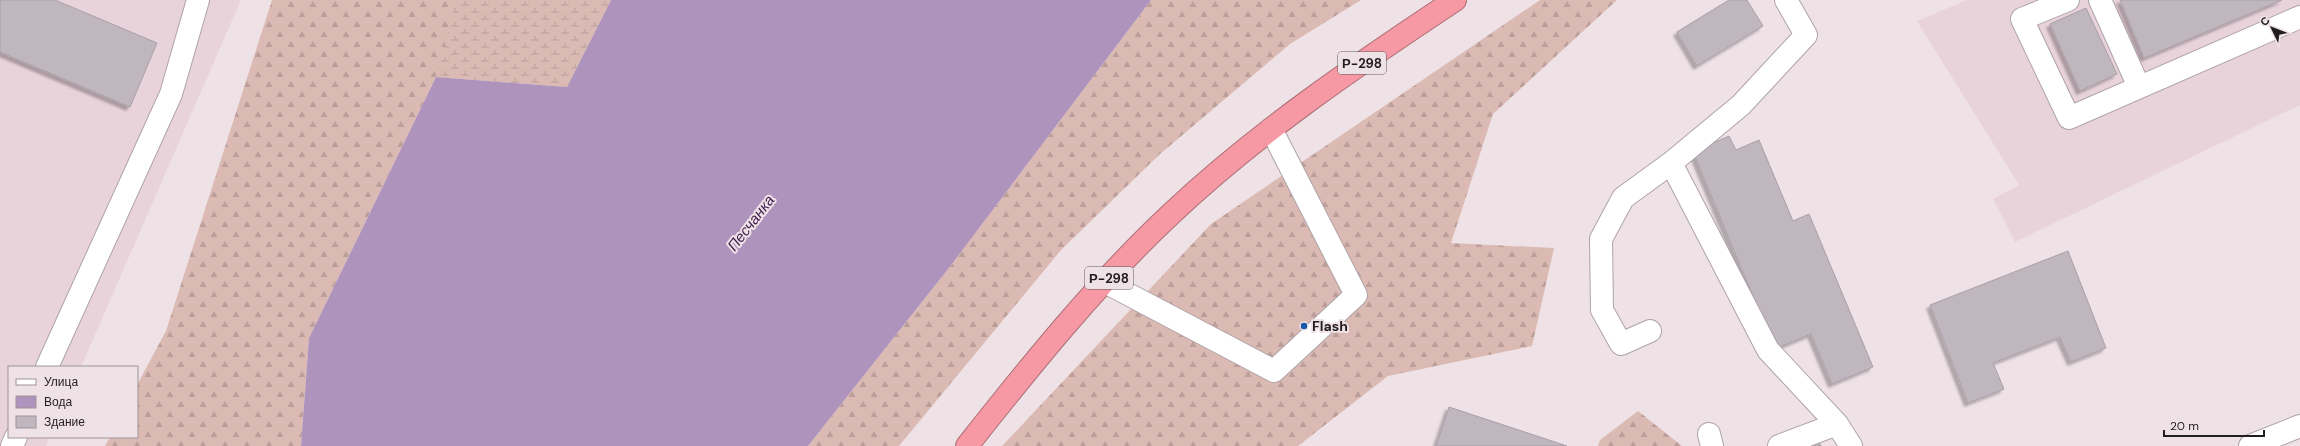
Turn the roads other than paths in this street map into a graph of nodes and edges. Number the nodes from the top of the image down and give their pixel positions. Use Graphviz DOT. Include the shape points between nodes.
graph roads {
  1 [pos="198,0"];
  2 [pos="1455,0"];
  3 [pos="1786,0"];
  4 [pos="2068,0"];
  5 [pos="2100,0"];
  6 [pos="2300,17"];
  7 [pos="2138,87"];
  8 [pos="1271,129"];
  9 [pos="1671,163"];
  10 [pos="1105,282"];
  11 [pos="1650,332"];
  12 [pos="47,366"];
  13 [pos="1837,424"];
  14 [pos="2300,426"];
  15 [pos="967,446"];
  16 [pos="1779,446"];
  17 [pos="1851,446"];
  18 [pos="2250,446"];
  1 -- 12 [label="lane" via="171,94"];
  2 -- 8 [label="highway, Р-298" via="1373,55"];
  3 -- 9 [label="lane" via="1806,35 1741,105"];
  4 -- 7 [label="lane" via="2022,20 2069,118"];
  5 -- 7 [label="lane"];
  6 -- 7 [label="lane"];
  8 -- 10 [label="highway, Р-298" via="1172,213"];
  8 -- 10 [label="lane" via="1356,295 1274,371"];
  9 -- 11 [label="lane" via="1623,198 1601,238 1602,310 1621,344"];
  9 -- 13 [label="lane" via="1768,350"];
  10 -- 15 [label="highway, Р-298" via="1028,370"];
  13 -- 16 [label="lane"];
  13 -- 17 [label="lane"];
  14 -- 18 [label="lane"];
}
